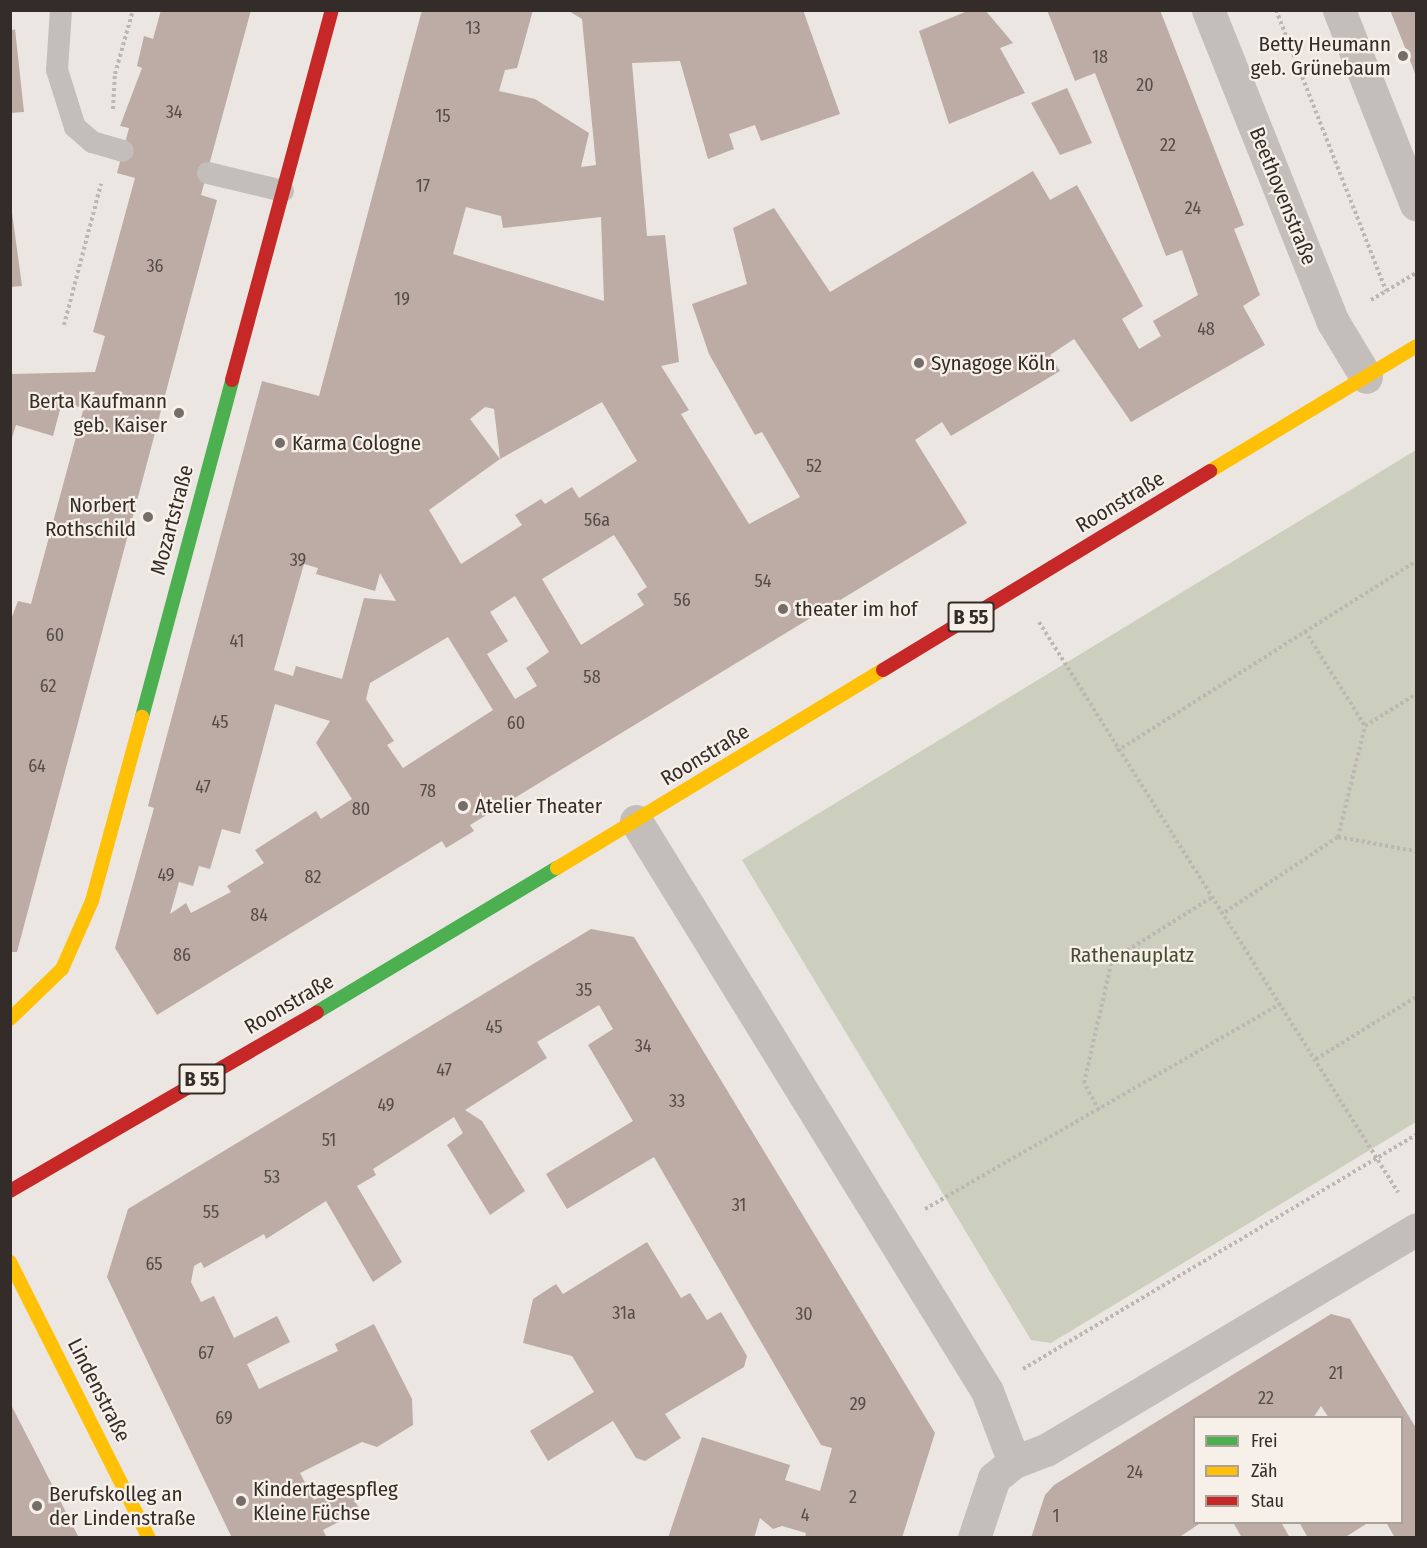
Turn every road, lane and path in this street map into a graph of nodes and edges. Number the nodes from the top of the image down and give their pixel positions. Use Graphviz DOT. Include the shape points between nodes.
graph roads {
  1 [pos="61,10"];
  2 [pos="332,10"];
  3 [pos="1208,10"];
  4 [pos="1276,10"];
  5 [pos="1339,10"];
  6 [pos="123,151"];
  7 [pos="208,173"];
  8 [pos="283,191"];
  9 [pos="1416,204"];
  10 [pos="1416,273"];
  11 [pos="1386,291"];
  12 [pos="1333,322"];
  13 [pos="1416,346"];
  14 [pos="1366,377"];
  15 [pos="1416,561"];
  16 [pos="1018,589"];
  17 [pos="1305,632"];
  18 [pos="1416,694"];
  19 [pos="1365,726"];
  20 [pos="1117,751"];
  21 [pos="636,821"];
  22 [pos="1338,837"];
  23 [pos="1416,851"];
  24 [pos="1214,896"];
  25 [pos="1225,912"];
  26 [pos="1416,997"];
  27 [pos="1282,1004"];
  28 [pos="10,1019"];
  29 [pos="1316,1059"];
  30 [pos="1099,1110"];
  31 [pos="1416,1135"];
  32 [pos="1378,1158"];
  33 [pos="10,1191"];
  34 [pos="1400,1196"];
  35 [pos="891,1228"];
  36 [pos="1416,1229"];
  37 [pos="10,1262"];
  38 [pos="987,1391"];
  39 [pos="1014,1462"];
  40 [pos="149,1538"];
  41 [pos="975,1538"];
  1 -- 6 [label="lane" via="57,70 75,127 92,142"];
  2 -- 8 [label="main road, Mozartstraße"];
  3 -- 12 [label="street, Beethovenstraße"];
  4 -- 11 [label="path"];
  5 -- 9 [label="street"];
  7 -- 8 [label="lane"];
  8 -- 28 [label="main road, Mozartstraße" via="92,901 62,969"];
  10 -- 11 [label="path"];
  11 -- 12 [label="path"];
  12 -- 14 [label="street, Beethovenstraße"];
  13 -- 14 [label="main road, Roonstraße / B 55"];
  14 -- 16 [label="main road, Roonstraße / B 55"];
  15 -- 17 [label="path"];
  16 -- 20 [label="path"];
  16 -- 21 [label="main road, Roonstraße / B 55"];
  17 -- 19 [label="path"];
  17 -- 20 [label="path"];
  18 -- 19 [label="path"];
  19 -- 22 [label="path"];
  20 -- 24 [label="path"];
  21 -- 33 [label="main road, Roonstraße / B 55"];
  21 -- 35 [label="street"];
  22 -- 23 [label="path"];
  22 -- 25 [label="path"];
  24 -- 25 [label="path"];
  24 -- 30 [label="path" via="1112,960 1084,1083"];
  25 -- 27 [label="path"];
  26 -- 29 [label="path"];
  27 -- 29 [label="path"];
  27 -- 30 [label="path"];
  29 -- 32 [label="path"];
  30 -- 35 [label="path"];
  31 -- 32 [label="path"];
  32 -- 34 [label="path"];
  32 -- 38 [label="path"];
  35 -- 38 [label="street"];
  36 -- 39 [label="street" via="1046,1450"];
  37 -- 40 [label="main road, Lindenstraße"];
  38 -- 39 [label="street"];
  39 -- 41 [label="street" via="994,1478"];
}
